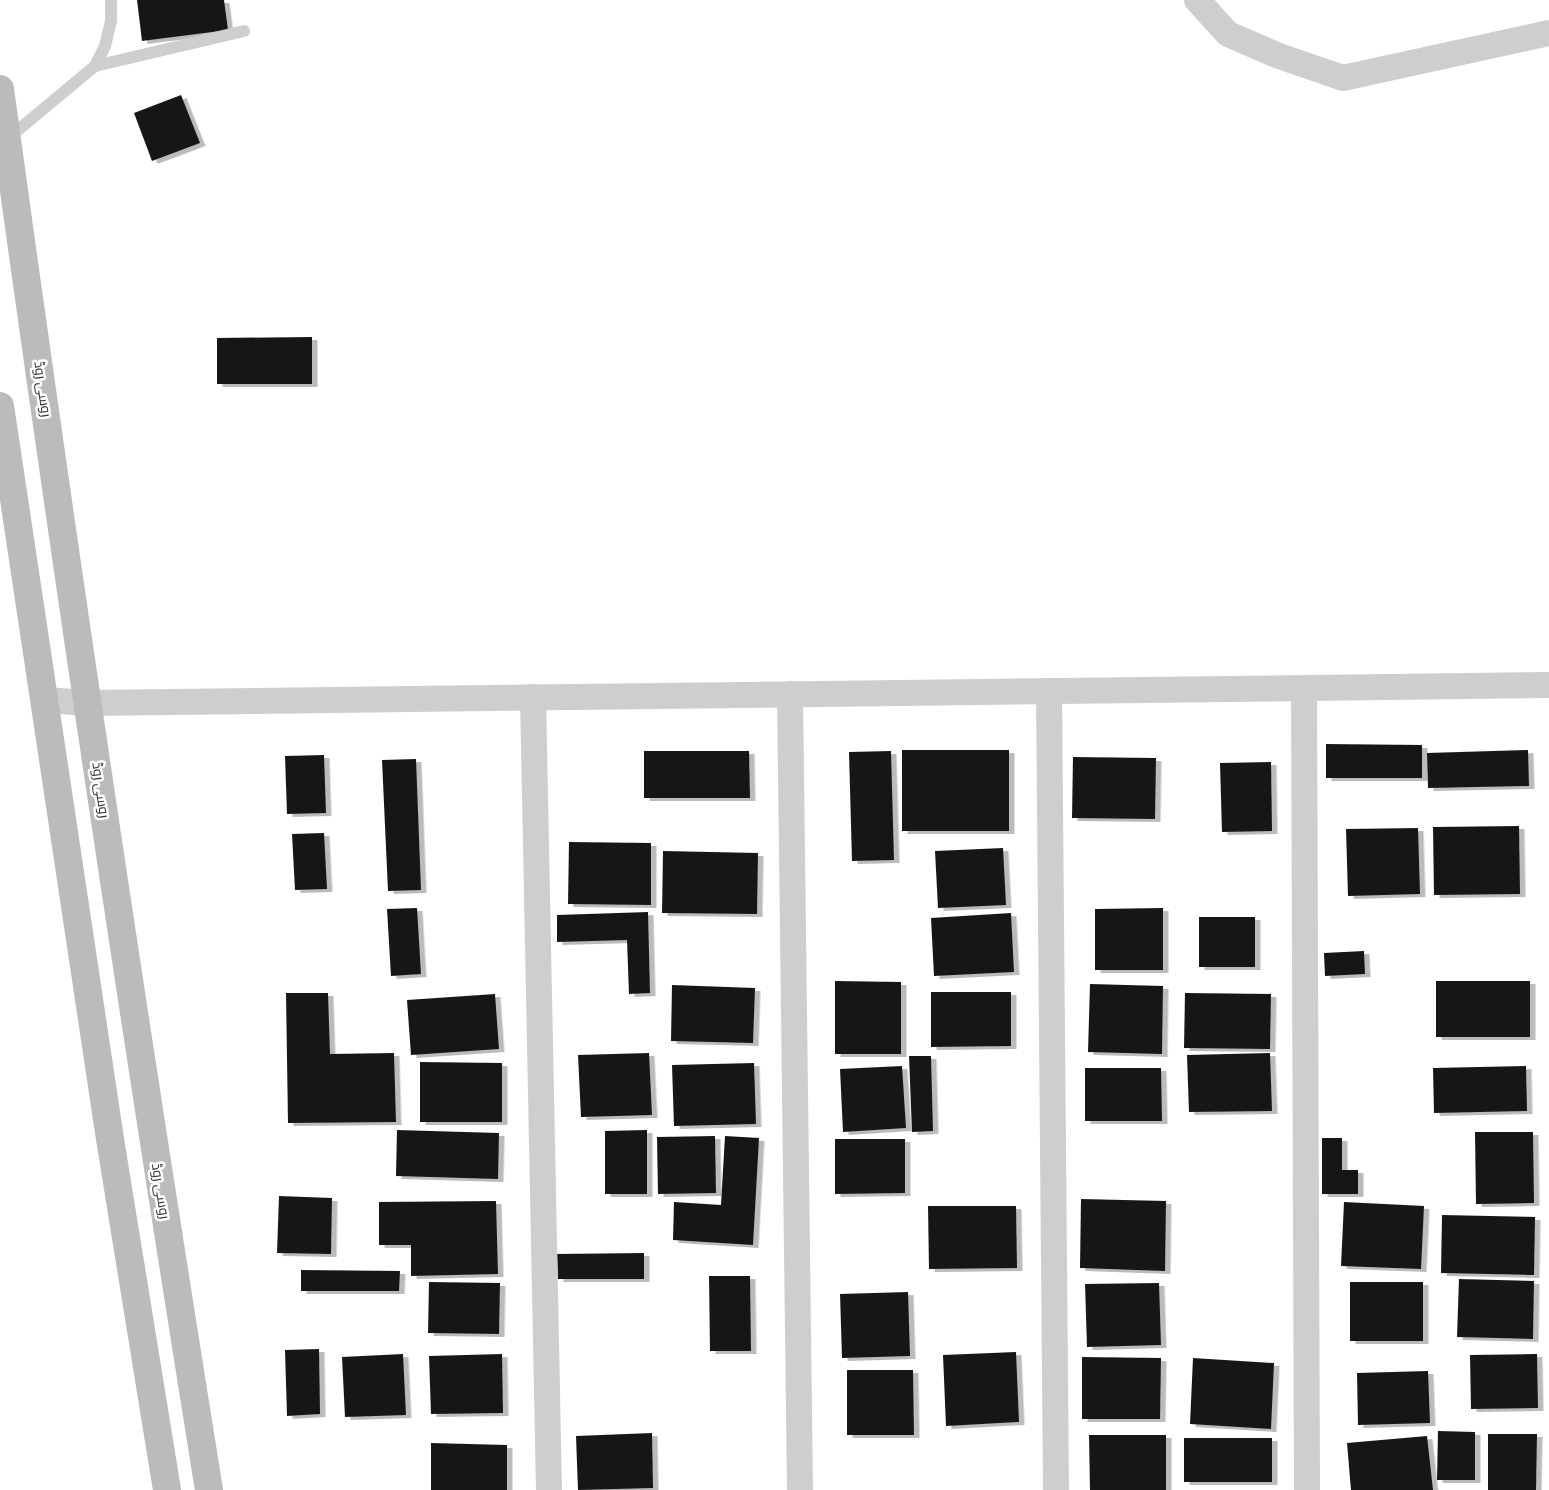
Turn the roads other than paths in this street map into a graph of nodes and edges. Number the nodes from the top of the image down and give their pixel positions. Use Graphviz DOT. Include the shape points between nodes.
graph roads {
  1 [pos="111,0"];
  2 [pos="1198,0"];
  3 [pos="244,31"];
  4 [pos="1549,33"];
  5 [pos="95,66"];
  6 [pos="0,89"];
  7 [pos="4,142"];
  8 [pos="0,406"];
  9 [pos="1549,685"];
  10 [pos="1304,688"];
  11 [pos="1049,691"];
  12 [pos="790,694"];
  13 [pos="533,697"];
  14 [pos="45,700"];
  15 [pos="88,703"];
  16 [pos="167,1490"];
  17 [pos="209,1490"];
  18 [pos="549,1490"];
  19 [pos="800,1490"];
  20 [pos="1056,1490"];
  21 [pos="1307,1490"];
  1 -- 5 [label="lane" via="111,21 105,46"];
  2 -- 4 [label="street" via="1228,34 1343,78"];
  3 -- 5 [label="lane"];
  5 -- 7 [label="lane"];
  6 -- 7 [label="main road, روسی روڈ"];
  7 -- 15 [label="main road, روسی روڈ"];
  8 -- 14 [label="main road"];
  9 -- 10 [label="street"];
  10 -- 11 [label="street"];
  10 -- 21 [label="street"];
  11 -- 12 [label="street"];
  11 -- 20 [label="street"];
  12 -- 13 [label="street"];
  12 -- 19 [label="street"];
  13 -- 15 [label="street"];
  13 -- 18 [label="street"];
  14 -- 15 [label="street"];
  14 -- 16 [label="main road" via="110,1139"];
  15 -- 17 [label="main road, روسی روڈ"];
}
